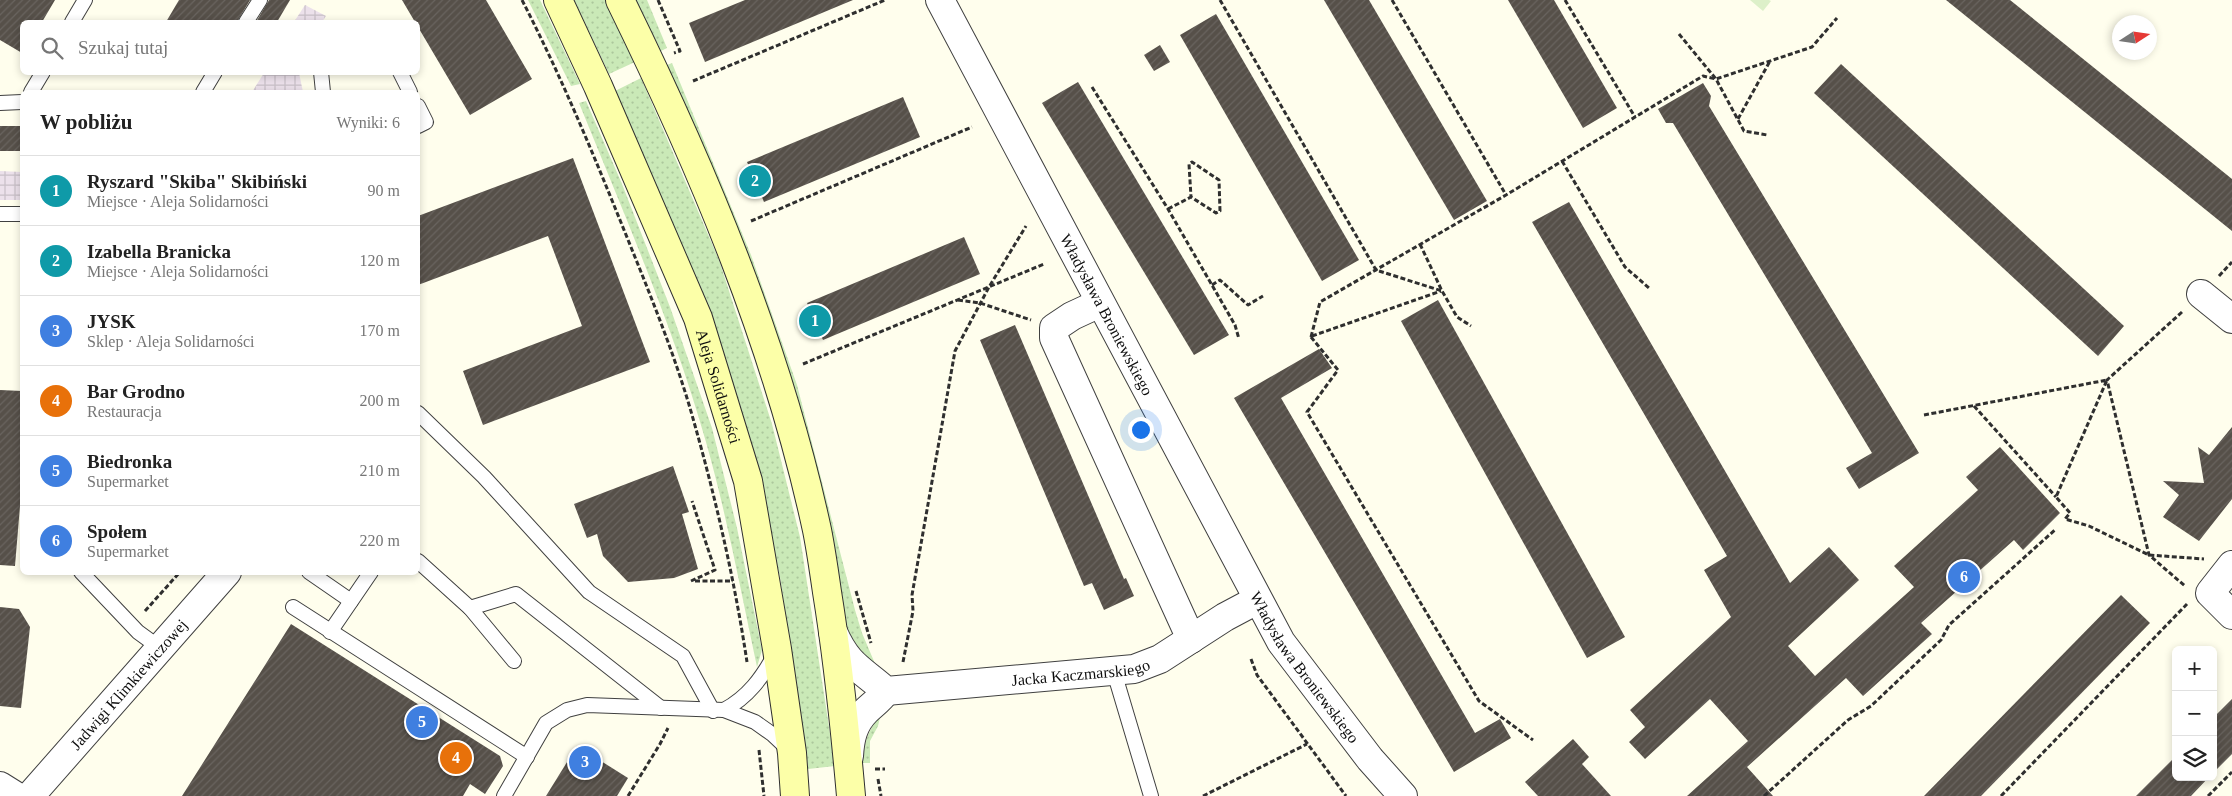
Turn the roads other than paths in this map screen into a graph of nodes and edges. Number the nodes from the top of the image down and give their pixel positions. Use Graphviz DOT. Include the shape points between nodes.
graph roads {
  1 [pos="85,0"];
  2 [pos="260,0"];
  3 [pos="558,0"];
  4 [pos="620,0"];
  5 [pos="940,0"];
  6 [pos="73,20"];
  7 [pos="247,20"];
  8 [pos="40,75"];
  9 [pos="213,75"];
  10 [pos="321,75"];
  11 [pos="402,75"];
  12 [pos="32,90"];
  13 [pos="203,90"];
  14 [pos="323,90"];
  15 [pos="409,90"];
  16 [pos="20,102"];
  17 [pos="0,103"];
  18 [pos="420,110"];
  19 [pos="420,125"];
  20 [pos="0,214"];
  21 [pos="20,214"];
  22 [pos="2201,294"];
  23 [pos="1100,303"];
  24 [pos="2232,319"];
  25 [pos="420,415"];
  26 [pos="2223,562"];
  27 [pos="420,563"];
  28 [pos="84,575"];
  29 [pos="224,575"];
  30 [pos="313,575"];
  31 [pos="369,575"];
  32 [pos="1257,600"];
  33 [pos="351,601"];
  34 [pos="293,607"];
  35 [pos="470,608"];
  36 [pos="2232,614"];
  37 [pos="330,632"];
  38 [pos="833,632"];
  39 [pos="1191,639"];
  40 [pos="160,648"];
  41 [pos="778,649"];
  42 [pos="514,661"];
  43 [pos="1114,672"];
  44 [pos="886,691"];
  45 [pos="661,708"];
  46 [pos="718,710"];
  47 [pos="792,753"];
  48 [pos="526,758"];
  49 [pos="848,758"];
  50 [pos="0,786"];
  51 [pos="16,796"];
  52 [pos="30,796"];
  53 [pos="504,796"];
  54 [pos="795,796"];
  55 [pos="851,796"];
  56 [pos="1151,796"];
  57 [pos="1403,796"];
  1 -- 6 [label="lane"];
  2 -- 7 [label="lane"];
  3 -- 41 [label="main road, Aleja Solidarności" via="698,318 748,481"];
  4 -- 38 [label="main road" via="719,218 756,318 790,424 817,531"];
  5 -- 23 [label="street, Władysława Broniewskiego"];
  8 -- 12 [label="lane"];
  9 -- 13 [label="lane"];
  10 -- 14 [label="lane"];
  11 -- 15 [label="lane"];
  16 -- 17 [label="lane"];
  18 -- 19 [label="lane" via="426,122"];
  20 -- 21 [label="lane"];
  22 -- 24 [label="street"];
  23 -- 32 [label="street, Władysława Broniewskiego"];
  23 -- 39 [label="street" via="1054,328 1054,338"];
  25 -- 46 [label="lane" via="484,477 589,592 683,656"];
  26 -- 36 [label="street" via="2202,594"];
  27 -- 35 [label="lane"];
  28 -- 40 [label="lane" via="132,625"];
  29 -- 40 [label="street, Jadwigi Klimkiewiczowej"];
  30 -- 33 [label="lane"];
  31 -- 33 [label="lane"];
  32 -- 39 [label="street, Jacka Kaczmarskiego"];
  32 -- 57 [label="street, Władysława Broniewskiego" via="1281,642 1370,759"];
  33 -- 37 [label="lane"];
  34 -- 37 [label="lane"];
  35 -- 42 [label="lane"];
  35 -- 45 [label="lane" via="516,594"];
  37 -- 48 [label="lane"];
  38 -- 44 [label="street" via="842,651 856,668"];
  38 -- 49 [label="main road"];
  39 -- 43 [label="street, Jacka Kaczmarskiego" via="1149,664"];
  40 -- 52 [label="street, Jadwigi Klimkiewiczowej"];
  41 -- 46 [label="lane" via="751,690 738,702"];
  41 -- 47 [label="main road, Aleja Solidarności"];
  43 -- 44 [label="street, Jacka Kaczmarskiego"];
  43 -- 56 [label="lane"];
  44 -- 49 [label="street" via="856,724"];
  45 -- 46 [label="lane"];
  45 -- 48 [label="lane" via="587,705 566,710 546,724"];
  46 -- 47 [label="lane" via="755,722"];
  47 -- 54 [label="main road, Aleja Solidarności"];
  48 -- 53 [label="lane"];
  49 -- 55 [label="main road"];
  50 -- 51 [label="street"];
}
